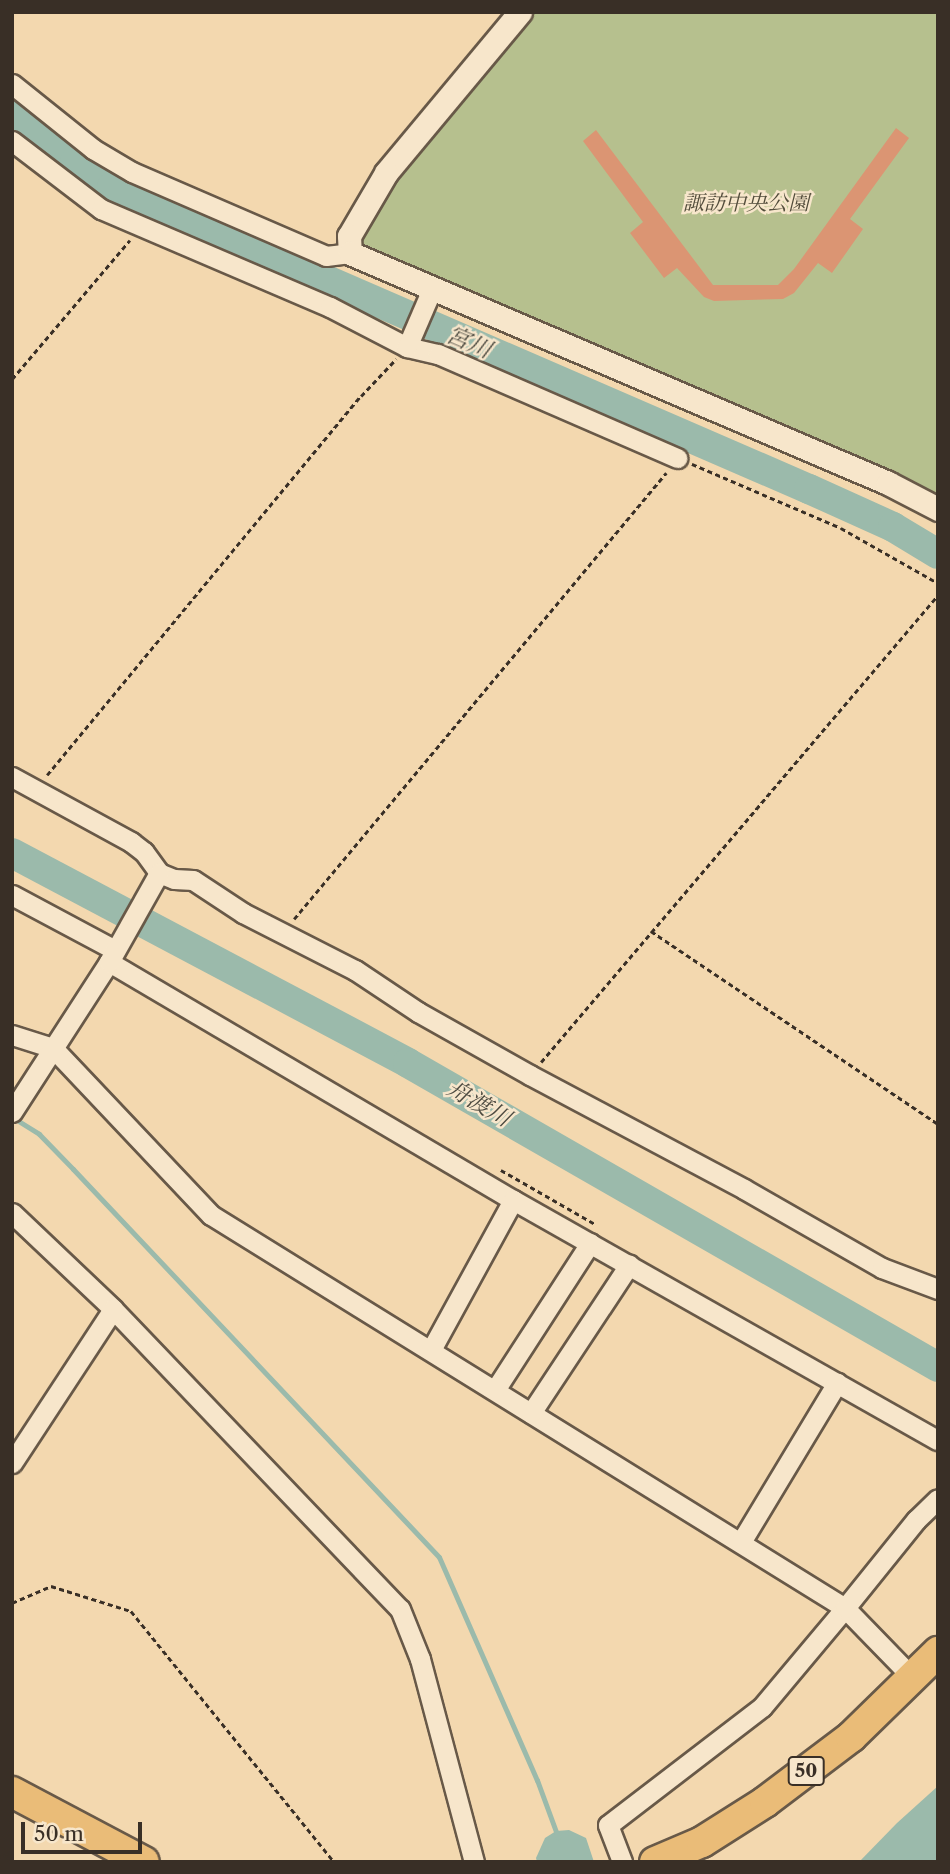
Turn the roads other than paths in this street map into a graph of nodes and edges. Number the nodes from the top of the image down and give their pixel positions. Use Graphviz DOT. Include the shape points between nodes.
graph roads {
  1 [pos="520,12"];
  2 [pos="12,84"];
  3 [pos="12,141"];
  4 [pos="350,253"];
  5 [pos="430,294"];
  6 [pos="409,344"];
  7 [pos="677,458"];
  8 [pos="938,509"];
  9 [pos="12,777"];
  10 [pos="156,877"];
  11 [pos="15,901"];
  12 [pos="114,951"];
  13 [pos="12,1035"];
  14 [pos="53,1048"];
  15 [pos="12,1112"];
  16 [pos="513,1200"];
  17 [pos="12,1213"];
  18 [pos="595,1235"];
  19 [pos="629,1265"];
  20 [pos="938,1289"];
  21 [pos="113,1309"];
  22 [pos="431,1350"];
  23 [pos="837,1384"];
  24 [pos="495,1390"];
  25 [pos="531,1413"];
  26 [pos="938,1440"];
  27 [pos="12,1464"];
  28 [pos="938,1499"];
  29 [pos="741,1542"];
  30 [pos="845,1608"];
  31 [pos="938,1652"];
  32 [pos="912,1677"];
  33 [pos="12,1792"];
  34 [pos="144,1862"];
  35 [pos="474,1862"];
  36 [pos="622,1862"];
  37 [pos="655,1862"];
  1 -- 4 [label="street" via="386,173 349,236"];
  2 -- 4 [label="street" via="93,149 132,173 326,256"];
  3 -- 6 [label="street" via="101,209"];
  4 -- 5 [label="street"];
  5 -- 6 [label="street"];
  5 -- 8 [label="street" via="876,477"];
  6 -- 7 [label="street"];
  9 -- 10 [label="street" via="131,842 144,852"];
  10 -- 12 [label="street"];
  10 -- 20 [label="street" via="193,880 243,913 355,971 530,1075 882,1268"];
  11 -- 12 [label="street"];
  12 -- 14 [label="street"];
  12 -- 16 [label="street"];
  13 -- 14 [label="street"];
  14 -- 15 [label="street"];
  14 -- 22 [label="street" via="211,1215"];
  16 -- 18 [label="street"];
  16 -- 22 [label="street"];
  17 -- 21 [label="street"];
  18 -- 19 [label="street"];
  18 -- 24 [label="street"];
  19 -- 23 [label="street"];
  19 -- 25 [label="street"];
  21 -- 27 [label="street"];
  21 -- 35 [label="street" via="400,1609 420,1659"];
  22 -- 24 [label="street"];
  23 -- 26 [label="street"];
  23 -- 29 [label="street"];
  24 -- 25 [label="street"];
  25 -- 29 [label="street"];
  28 -- 30 [label="street"];
  29 -- 30 [label="street"];
  30 -- 32 [label="street"];
  30 -- 36 [label="street" via="762,1707 608,1825"];
  31 -- 32 [label="main road, 50"];
  32 -- 37 [label="main road, 50" via="851,1737 765,1802 702,1842"];
  33 -- 34 [label="main road"];
}
